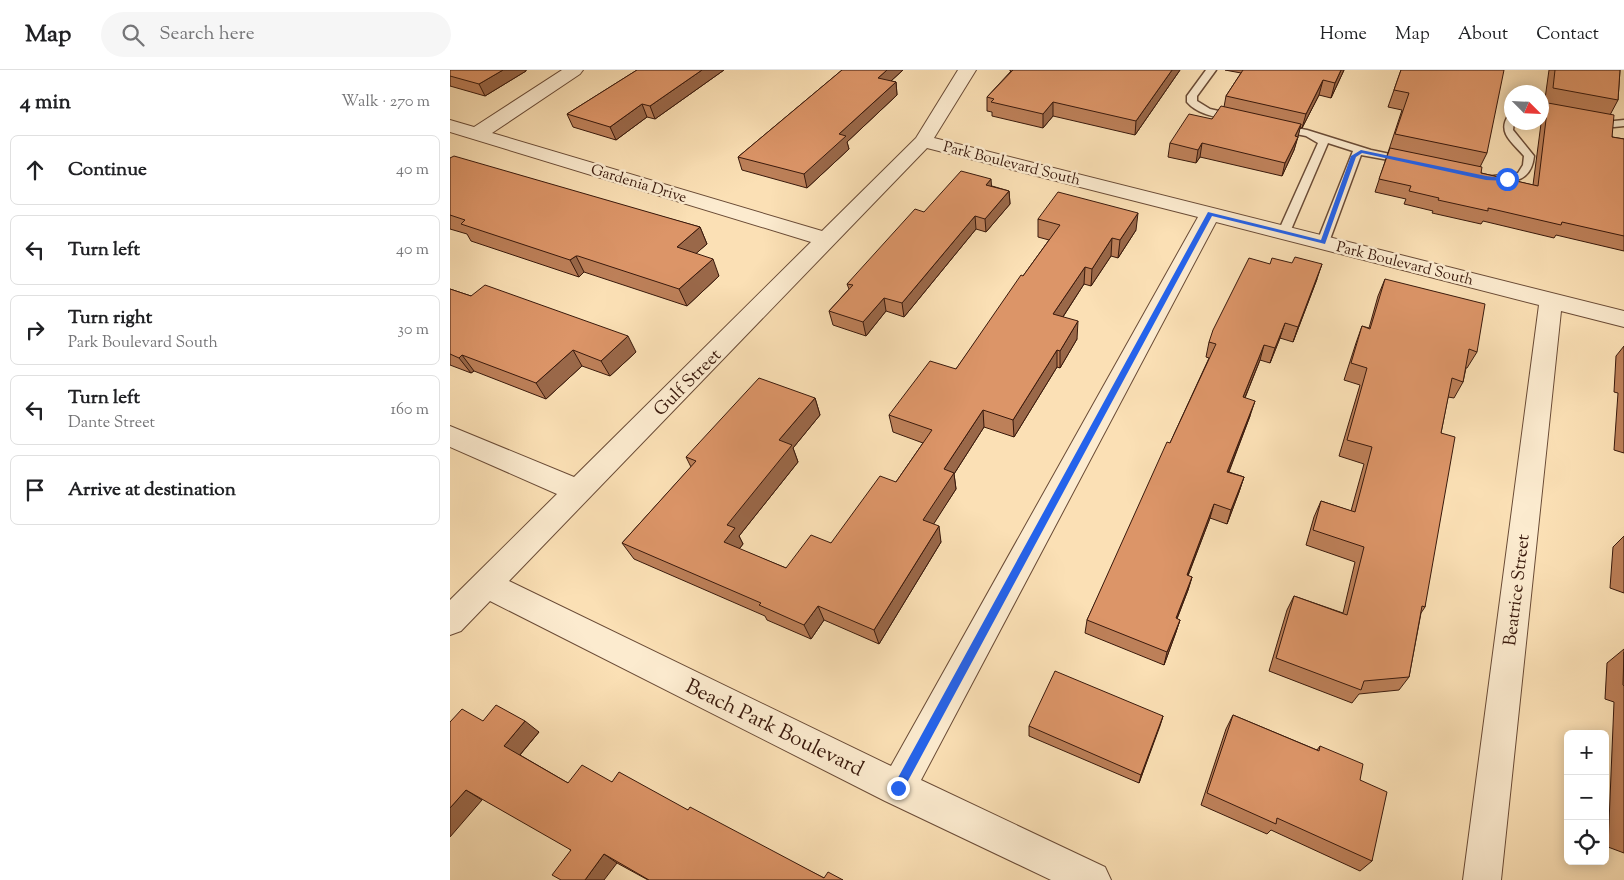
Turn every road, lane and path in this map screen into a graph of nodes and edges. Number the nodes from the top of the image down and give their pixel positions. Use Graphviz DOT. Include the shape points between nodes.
graph roads {
  1 [pos="574,70"];
  2 [pos="967,70"];
  3 [pos="1211,70"];
  4 [pos="1581,119"];
  5 [pos="1251,121"];
  6 [pos="1624,123"];
  7 [pos="450,126"];
  8 [pos="1269,126"];
  9 [pos="1508,130"];
  10 [pos="477,134"];
  11 [pos="1314,136"];
  12 [pos="923,141"];
  13 [pos="1369,152"];
  14 [pos="1414,162"];
  15 [pos="1478,176"];
  16 [pos="1210,214"];
  17 [pos="1284,232"];
  18 [pos="828,240"];
  19 [pos="1323,242"];
  20 [pos="1551,300"];
  21 [pos="1624,319"];
  22 [pos="450,436"];
  23 [pos="579,492"];
  24 [pos="486,584"];
  25 [pos="450,621"];
  26 [pos="898,788"];
  27 [pos="1092,880"];
  28 [pos="1482,880"];
  1 -- 10 [label="street"];
  2 -- 12 [label="street, Gulf Street"];
  3 -- 5 [label="lane" via="1192,96 1192,102 1206,111"];
  4 -- 6 [label="lane"];
  7 -- 10 [label="street, Gardenia Drive"];
  8 -- 11 [label="lane"];
  9 -- 15 [label="lane" via="1528,156 1526,170 1511,179"];
  10 -- 18 [label="street, Gardenia Drive"];
  11 -- 13 [label="lane"];
  11 -- 17 [label="lane" via="1322,144"];
  12 -- 16 [label="street, Park Boulevard South"];
  12 -- 18 [label="street, Gulf Street"];
  13 -- 14 [label="lane"];
  13 -- 19 [label="lane" via="1357,152 1354,156"];
  16 -- 17 [label="street, Park Boulevard South"];
  16 -- 26 [label="street"];
  17 -- 19 [label="street, Park Boulevard South"];
  18 -- 23 [label="street, Gulf Street"];
  19 -- 20 [label="street, Park Boulevard South"];
  20 -- 21 [label="street, Park Boulevard South"];
  20 -- 28 [label="street, Beatrice Street"];
  22 -- 23 [label="street"];
  23 -- 24 [label="street, Gulf Street"];
  24 -- 25 [label="street, Gulf Street"];
  24 -- 26 [label="street, Beach Park Boulevard"];
  26 -- 27 [label="street, Beach Park Boulevard"];
}
